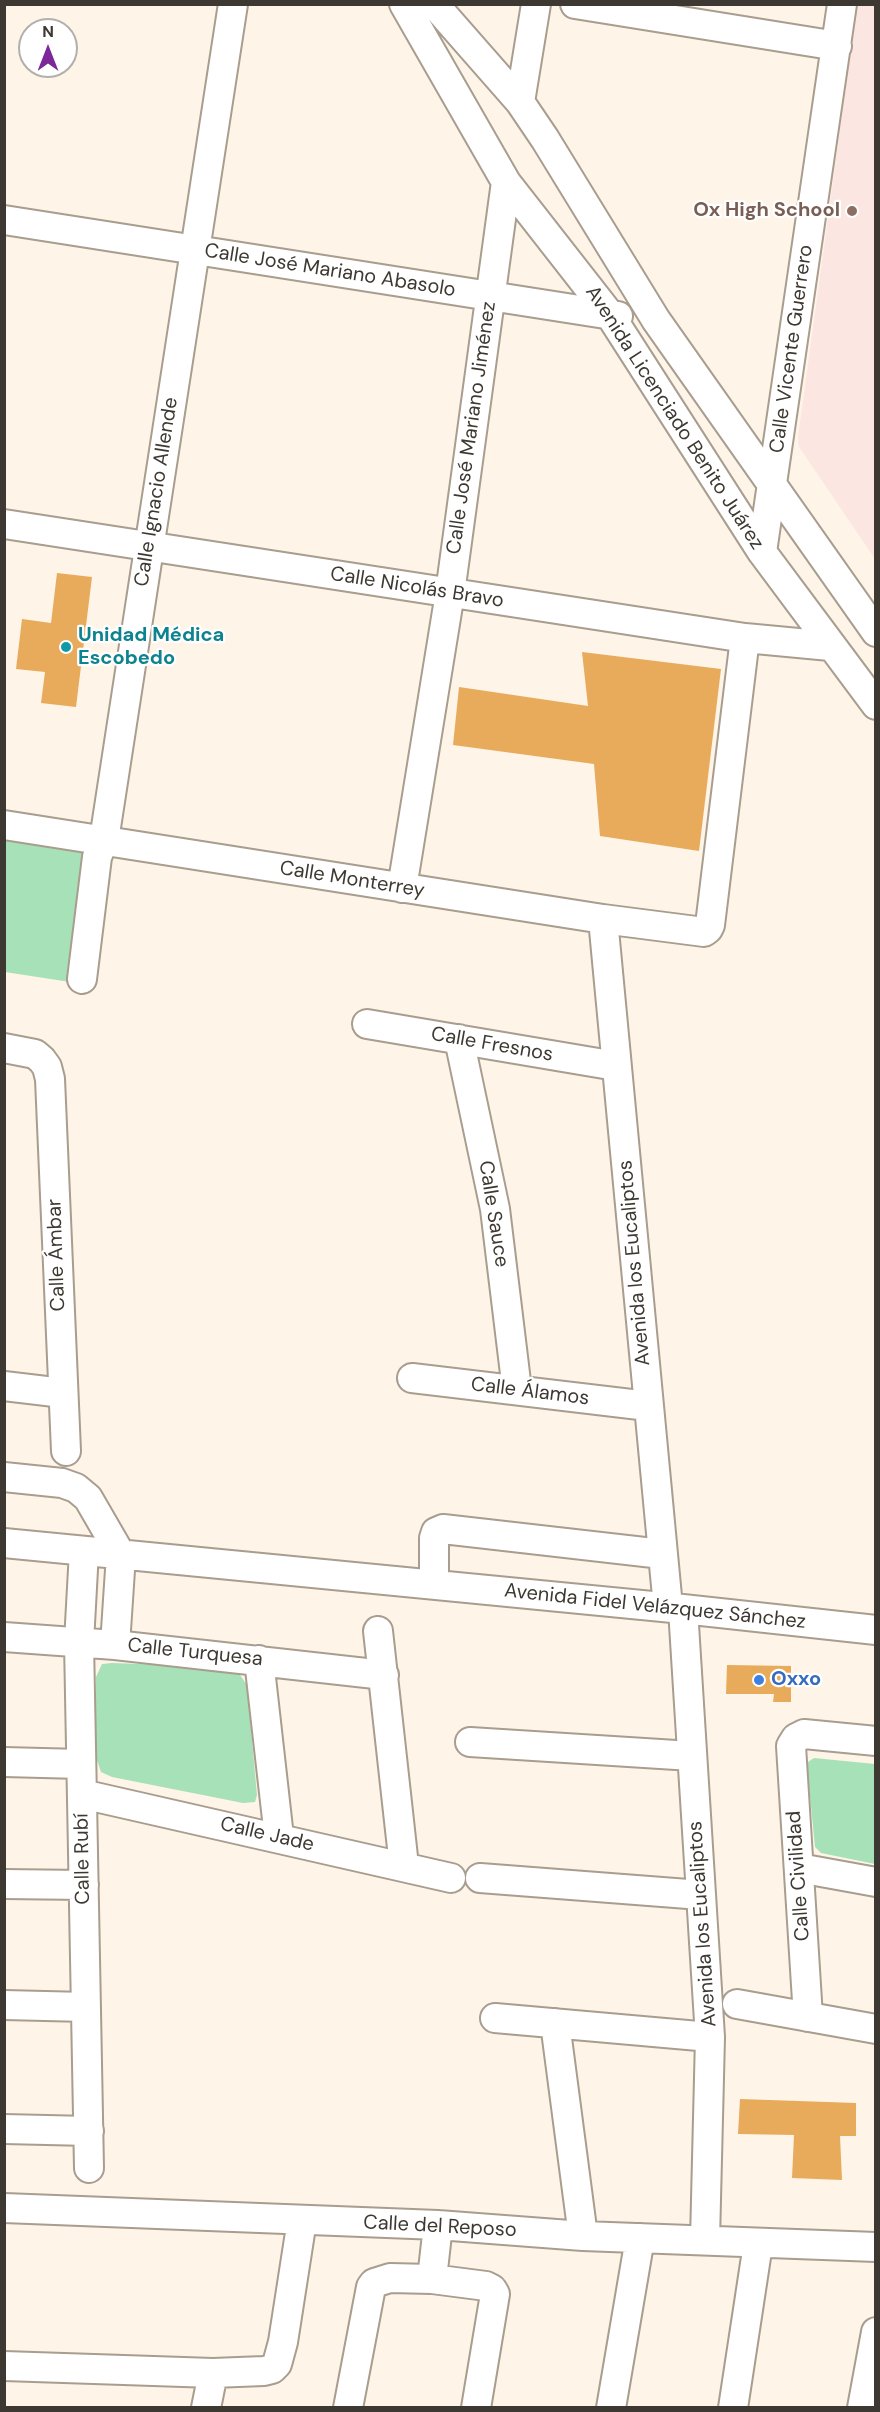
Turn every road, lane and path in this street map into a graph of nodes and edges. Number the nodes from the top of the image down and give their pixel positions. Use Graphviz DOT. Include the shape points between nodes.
graph roads {
  1 [pos="233,4"];
  2 [pos="404,4"];
  3 [pos="434,4"];
  4 [pos="536,4"];
  5 [pos="575,4"];
  6 [pos="842,4"];
  7 [pos="837,46"];
  8 [pos="520,102"];
  9 [pos="506,182"];
  10 [pos="4,220"];
  11 [pos="195,251"];
  12 [pos="490,296"];
  13 [pos="610,315"];
  14 [pos="656,320"];
  15 [pos="772,485"];
  16 [pos="4,524"];
  17 [pos="148,545"];
  18 [pos="762,552"];
  19 [pos="450,593"];
  20 [pos="876,632"];
  21 [pos="745,638"];
  22 [pos="830,646"];
  23 [pos="876,705"];
  24 [pos="4,825"];
  25 [pos="104,840"];
  26 [pos="402,888"];
  27 [pos="603,919"];
  28 [pos="82,979"];
  29 [pos="367,1024"];
  30 [pos="459,1039"];
  31 [pos="4,1048"];
  32 [pos="616,1066"];
  33 [pos="412,1378"];
  34 [pos="4,1386"];
  35 [pos="517,1390"];
  36 [pos="63,1393"];
  37 [pos="648,1406"];
  38 [pos="66,1451"];
  39 [pos="4,1477"];
  40 [pos="4,1543"];
  41 [pos="84,1551"];
  42 [pos="662,1554"];
  43 [pos="121,1555"];
  44 [pos="434,1584"];
  45 [pos="675,1608"];
  46 [pos="876,1630"];
  47 [pos="378,1631"];
  48 [pos="4,1637"];
  49 [pos="79,1642"];
  50 [pos="115,1645"];
  51 [pos="259,1660"];
  52 [pos="384,1674"];
  53 [pos="876,1740"];
  54 [pos="471,1742"];
  55 [pos="692,1756"];
  56 [pos="4,1762"];
  57 [pos="81,1764"];
  58 [pos="82,1794"];
  59 [pos="279,1837"];
  60 [pos="404,1866"];
  61 [pos="799,1868"];
  62 [pos="451,1878"];
  63 [pos="480,1878"];
  64 [pos="876,1882"];
  65 [pos="4,1884"];
  66 [pos="84,1885"];
  67 [pos="701,1895"];
  68 [pos="737,2004"];
  69 [pos="4,2005"];
  70 [pos="86,2007"];
  71 [pos="808,2017"];
  72 [pos="495,2018"];
  73 [pos="555,2023"];
  74 [pos="876,2029"];
  75 [pos="710,2037"];
  76 [pos="4,2129"];
  77 [pos="89,2131"];
  78 [pos="89,2168"];
  79 [pos="4,2208"];
  80 [pos="302,2220"];
  81 [pos="438,2225"];
  82 [pos="583,2236"];
  83 [pos="640,2238"];
  84 [pos="705,2240"];
  85 [pos="758,2244"];
  86 [pos="876,2247"];
  87 [pos="432,2279"];
  88 [pos="876,2332"];
  89 [pos="873,2364"];
  90 [pos="4,2366"];
  91 [pos="213,2373"];
  92 [pos="206,2408"];
  93 [pos="348,2408"];
  94 [pos="476,2408"];
  95 [pos="611,2408"];
  96 [pos="733,2408"];
  97 [pos="862,2408"];
  1 -- 11 [label="street, Calle Ignacio Allende"];
  2 -- 9 [label="street, Avenida Licenciado Benito Juárez"];
  3 -- 8 [label="street, Avenida Licenciado Benito Juárez"];
  4 -- 8 [label="street"];
  5 -- 7 [label="street"];
  6 -- 7 [label="street, Calle Vicente Guerrero"];
  7 -- 15 [label="street, Calle Vicente Guerrero"];
  8 -- 14 [label="street, Avenida Licenciado Benito Juárez"];
  9 -- 12 [label="street, Calle José Mariano Jiménez"];
  9 -- 13 [label="street, Avenida Licenciado Benito Juárez"];
  10 -- 11 [label="street, Calle José Mariano Abasolo"];
  11 -- 12 [label="street, Calle José Mariano Abasolo"];
  11 -- 17 [label="street, Calle Ignacio Allende"];
  12 -- 13 [label="street, Calle José Mariano Abasolo"];
  12 -- 19 [label="street, Calle José Mariano Jiménez"];
  13 -- 14 [label="street, Calle José Mariano Abasolo"];
  13 -- 18 [label="street, Avenida Licenciado Benito Juárez"];
  14 -- 15 [label="street, Avenida Licenciado Benito Juárez"];
  15 -- 18 [label="street, Calle Vicente Guerrero"];
  15 -- 20 [label="street, Avenida Licenciado Benito Juárez"];
  16 -- 17 [label="street, Calle Nicolás Bravo"];
  17 -- 19 [label="street, Calle Nicolás Bravo"];
  17 -- 25 [label="street, Calle Ignacio Allende"];
  18 -- 22 [label="street, Avenida Licenciado Benito Juárez"];
  19 -- 21 [label="street, Calle Nicolás Bravo"];
  19 -- 26 [label="street, Calle José Mariano Jiménez"];
  21 -- 22 [label="street, Calle Nicolás Bravo"];
  21 -- 27 [label="street, Calle Monterrey" via="707,931"];
  22 -- 23 [label="street, Avenida Licenciado Benito Juárez"];
  24 -- 25 [label="street, Calle Monterrey"];
  25 -- 26 [label="street, Calle Monterrey"];
  25 -- 28 [label="street, Calle Ignacio Allende" via="97,857"];
  26 -- 27 [label="street, Calle Monterrey"];
  27 -- 32 [label="street, Avenida los Eucaliptos"];
  29 -- 30 [label="street, Calle Fresnos"];
  30 -- 32 [label="street, Calle Fresnos"];
  30 -- 35 [label="street, Calle Sauce" via="495,1209"];
  31 -- 36 [label="street, Calle Ámbar" via="27,1051 42,1060 50,1079"];
  32 -- 37 [label="street, Avenida los Eucaliptos"];
  33 -- 35 [label="street, Calle Álamos"];
  34 -- 36 [label="street"];
  35 -- 37 [label="street, Calle Álamos"];
  36 -- 38 [label="street, Calle Ámbar"];
  37 -- 42 [label="street, Avenida los Eucaliptos"];
  39 -- 43 [label="street" via="76,1488 88,1498"];
  40 -- 41 [label="street, Avenida Fidel Velázquez Sánchez"];
  41 -- 43 [label="street, Avenida Fidel Velázquez Sánchez"];
  41 -- 49 [label="street, Calle Rubí"];
  42 -- 44 [label="street" via="443,1529 434,1538"];
  42 -- 45 [label="street, Avenida los Eucaliptos"];
  43 -- 44 [label="street, Avenida Fidel Velázquez Sánchez"];
  43 -- 50 [label="street"];
  44 -- 45 [label="street, Avenida Fidel Velázquez Sánchez"];
  45 -- 46 [label="street, Avenida Fidel Velázquez Sánchez"];
  45 -- 55 [label="street, Avenida los Eucaliptos"];
  47 -- 52 [label="street"];
  48 -- 49 [label="street, Calle Turquesa"];
  49 -- 50 [label="street, Calle Turquesa"];
  49 -- 57 [label="street, Calle Rubí"];
  50 -- 51 [label="street, Calle Turquesa"];
  51 -- 52 [label="street, Calle Turquesa"];
  51 -- 59 [label="street"];
  52 -- 60 [label="street"];
  53 -- 61 [label="street, Calle Civilidad" via="809,1734 796,1738 791,1746"];
  54 -- 55 [label="street"];
  55 -- 67 [label="street, Avenida los Eucaliptos"];
  56 -- 57 [label="street"];
  57 -- 58 [label="street, Calle Rubí"];
  58 -- 59 [label="street, Calle Jade"];
  58 -- 66 [label="street, Calle Rubí"];
  59 -- 60 [label="street, Calle Jade"];
  60 -- 62 [label="street, Calle Jade"];
  61 -- 64 [label="street"];
  61 -- 71 [label="street, Calle Civilidad"];
  63 -- 67 [label="street"];
  65 -- 66 [label="street"];
  66 -- 70 [label="street, Calle Rubí"];
  67 -- 75 [label="street, Avenida los Eucaliptos"];
  68 -- 71 [label="street"];
  69 -- 70 [label="street"];
  70 -- 77 [label="street, Calle Rubí"];
  71 -- 74 [label="street"];
  72 -- 73 [label="street"];
  73 -- 75 [label="street"];
  73 -- 82 [label="street"];
  75 -- 84 [label="street, Avenida los Eucaliptos"];
  76 -- 77 [label="street"];
  77 -- 78 [label="street, Calle Rubí"];
  79 -- 80 [label="street, Calle del Reposo"];
  80 -- 81 [label="street, Calle del Reposo"];
  80 -- 91 [label="street" via="277,2364 264,2371"];
  81 -- 82 [label="street, Calle del Reposo"];
  81 -- 87 [label="street"];
  82 -- 83 [label="street, Calle del Reposo"];
  83 -- 84 [label="street, Calle del Reposo"];
  83 -- 95 [label="street"];
  84 -- 85 [label="street, Calle del Reposo"];
  85 -- 86 [label="street, Calle del Reposo"];
  85 -- 96 [label="street"];
  87 -- 93 [label="street" via="390,2278 371,2287"];
  87 -- 94 [label="street" via="486,2286 495,2294"];
  88 -- 89 [label="street"];
  89 -- 97 [label="street"];
  90 -- 91 [label="street"];
  91 -- 92 [label="street"];
}
